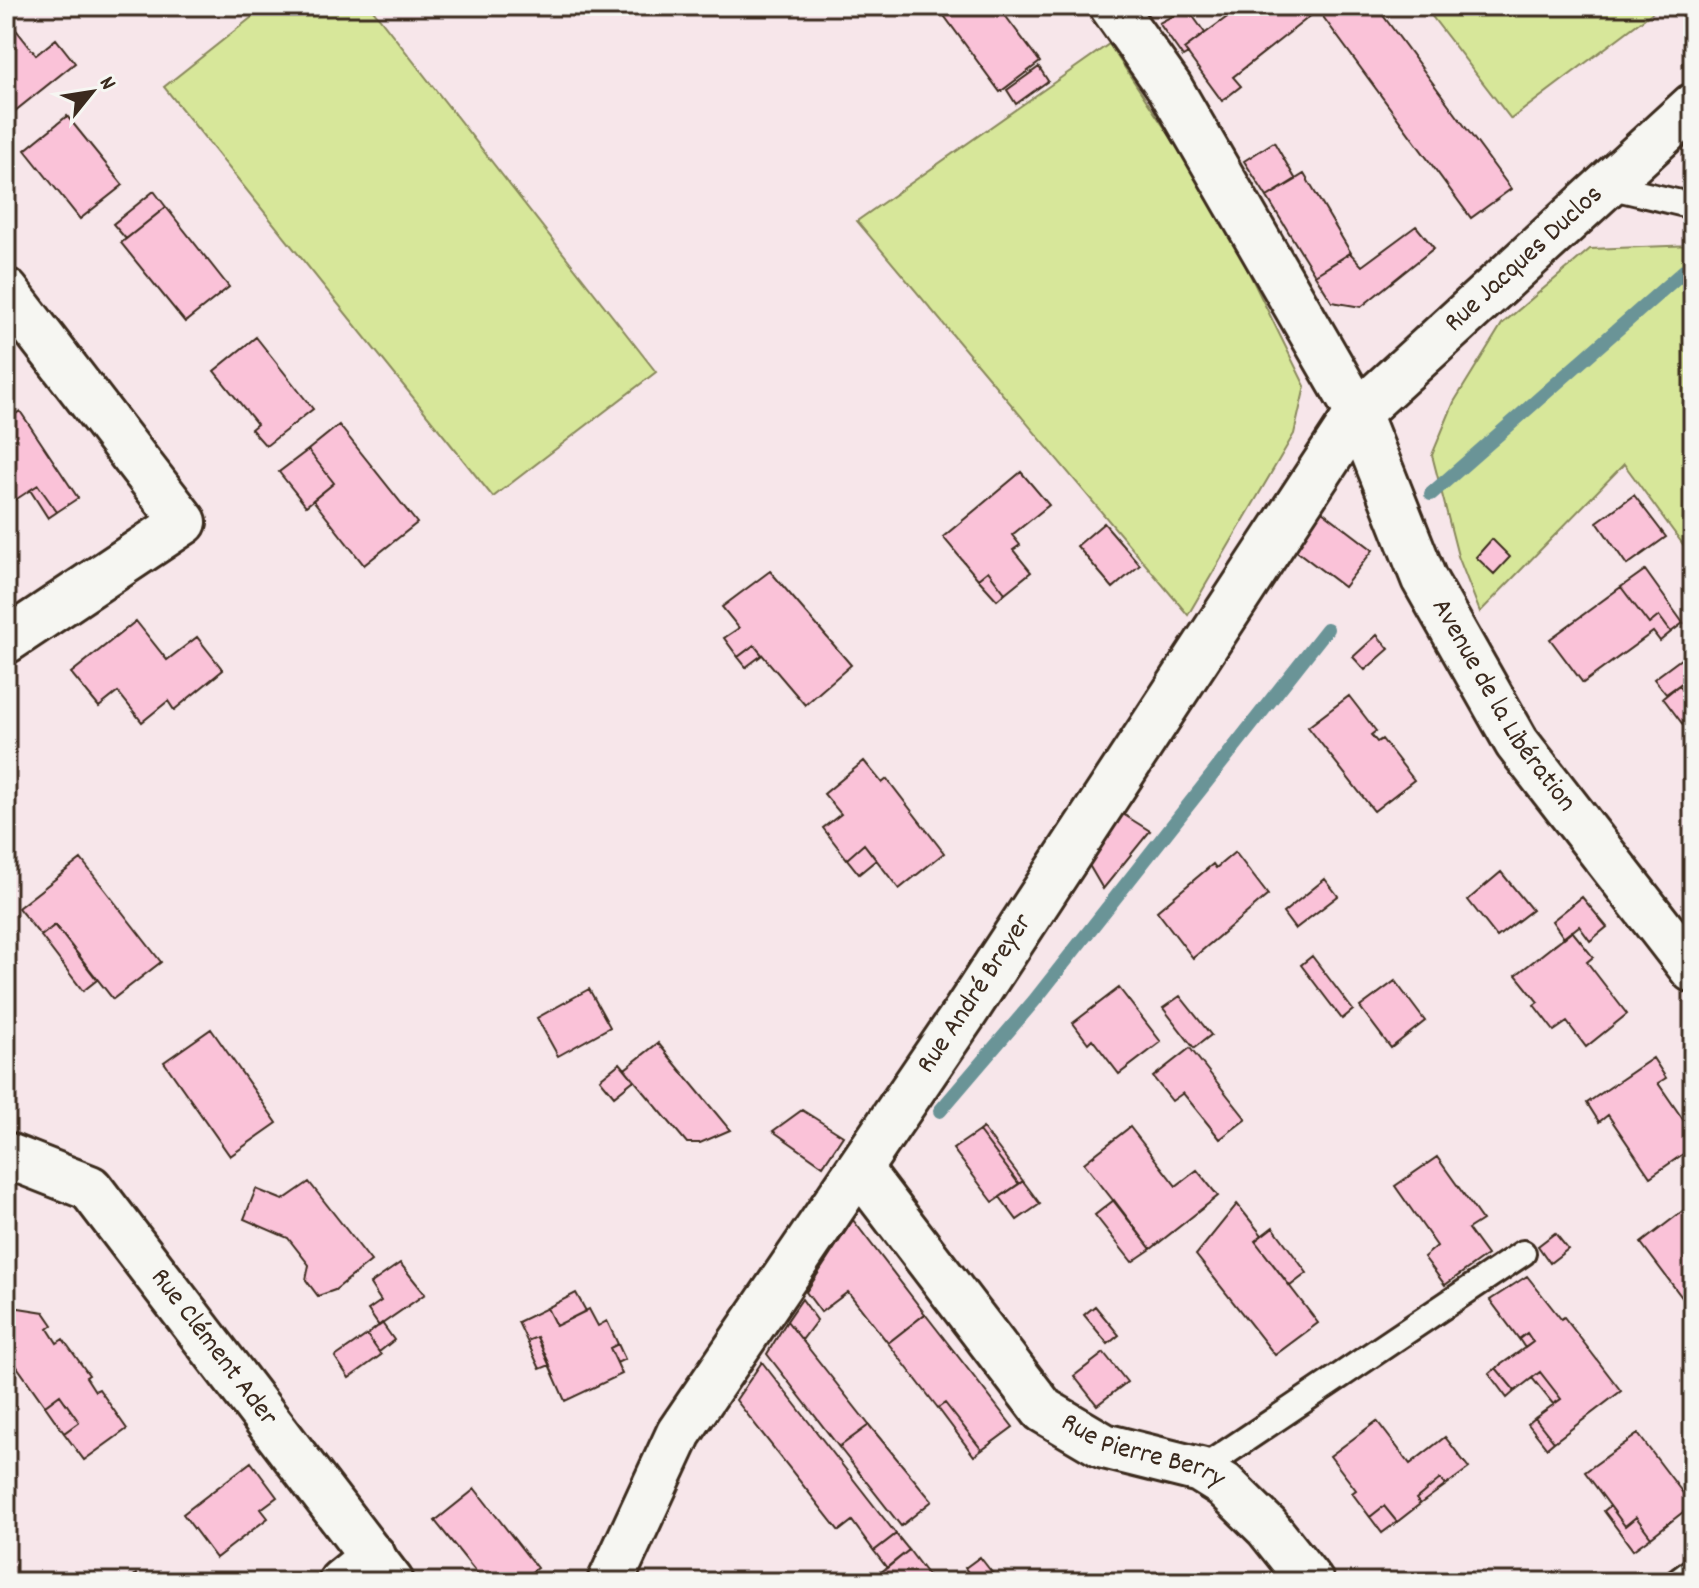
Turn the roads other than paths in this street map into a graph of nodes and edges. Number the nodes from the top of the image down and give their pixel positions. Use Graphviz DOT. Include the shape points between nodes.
graph roads {
  1 [pos="1112,6"];
  2 [pos="1693,106"];
  3 [pos="1604,185"];
  4 [pos="1693,206"];
  5 [pos="6,291"];
  6 [pos="1358,413"];
  7 [pos="6,641"];
  8 [pos="1693,970"];
  9 [pos="6,1155"];
  10 [pos="859,1169"];
  11 [pos="1523,1253"];
  12 [pos="1200,1470"];
  13 [pos="1693,1570"];
  14 [pos="368,1573"];
  15 [pos="610,1582"];
  16 [pos="1311,1582"];
  17 [pos="1677,1582"];
  1 -- 6 [label="street, Avenue de la Libération" via="1170,88"];
  2 -- 3 [label="street, Rue Jacques Duclos"];
  3 -- 4 [label="lane"];
  3 -- 6 [label="street, Rue Jacques Duclos"];
  5 -- 7 [label="street" via="184,522"];
  6 -- 8 [label="street, Avenue de la Libération" via="1424,579 1517,743"];
  6 -- 10 [label="street, Rue André Breyer"];
  9 -- 14 [label="street, Rue Clément Ader" via="90,1188"];
  10 -- 12 [label="street, Rue Pierre Berry" via="1043,1410 1104,1446"];
  10 -- 15 [label="street, Rue André Breyer" via="679,1433"];
  11 -- 12 [label="lane"];
  12 -- 16 [label="street, Rue Pierre Berry" via="1224,1485 1267,1527"];
  13 -- 17 [label="lane"];
}
